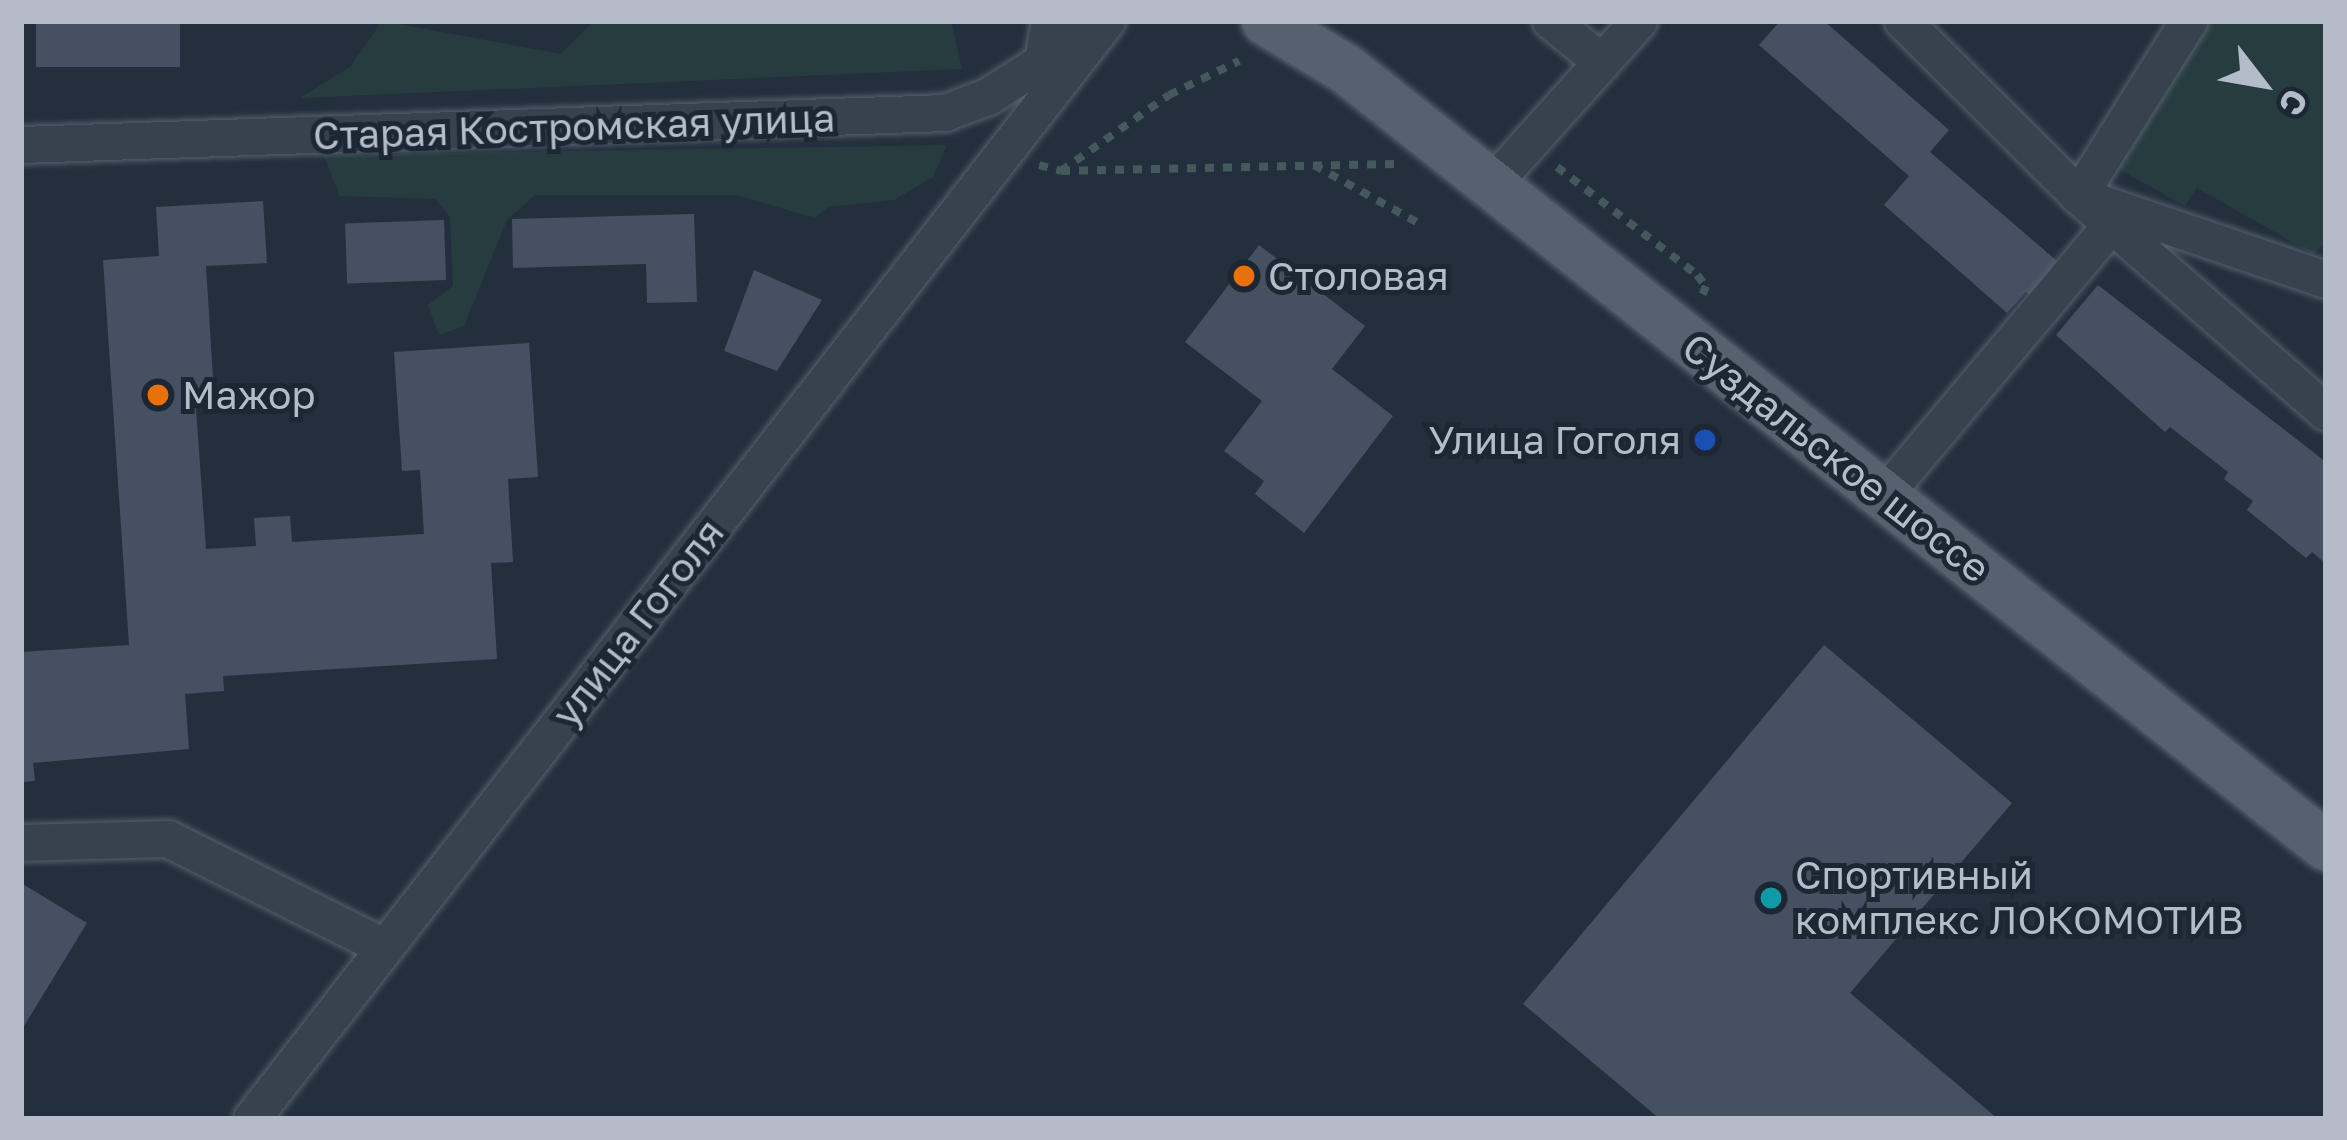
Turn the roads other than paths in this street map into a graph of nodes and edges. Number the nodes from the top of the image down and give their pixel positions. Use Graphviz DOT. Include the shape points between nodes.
graph roads {
  1 [pos="1050,21"];
  2 [pos="1103,21"];
  3 [pos="1266,21"];
  4 [pos="1303,21"];
  5 [pos="1550,21"];
  6 [pos="1639,21"];
  7 [pos="1903,21"];
  8 [pos="2188,21"];
  9 [pos="1598,59"];
  10 [pos="1044,65"];
  11 [pos="1346,69"];
  12 [pos="21,145"];
  13 [pos="1027,145"];
  14 [pos="1492,185"];
  15 [pos="2079,196"];
  16 [pos="2112,224"];
  17 [pos="2326,280"];
  18 [pos="2326,412"];
  19 [pos="1884,496"];
  20 [pos="21,842"];
  21 [pos="2326,846"];
  22 [pos="385,947"];
  23 [pos="252,1119"];
  1 -- 10 [label="street, улица Гоголя"];
  2 -- 10 [label="street, Старая Костромская улица"];
  2 -- 13 [label="street, улица Гоголя"];
  3 -- 11 [label="main road, Суздальское шоссе"];
  4 -- 11 [label="main road, Суздальское шоссе"];
  5 -- 9 [label="street"];
  6 -- 9 [label="street"];
  7 -- 15 [label="street"];
  8 -- 15 [label="street"];
  9 -- 14 [label="street"];
  10 -- 12 [label="street, Старая Костромская улица" via="971,104 914,116"];
  10 -- 13 [label="street, улица Гоголя"];
  11 -- 14 [label="main road, Суздальское шоссе"];
  13 -- 22 [label="street, улица Гоголя"];
  14 -- 19 [label="main road, Суздальское шоссе"];
  15 -- 16 [label="street"];
  15 -- 17 [label="street"];
  16 -- 18 [label="street"];
  16 -- 19 [label="street"];
  19 -- 21 [label="main road, Суздальское шоссе"];
  20 -- 22 [label="street" via="168,839"];
  22 -- 23 [label="street, улица Гоголя"];
}
